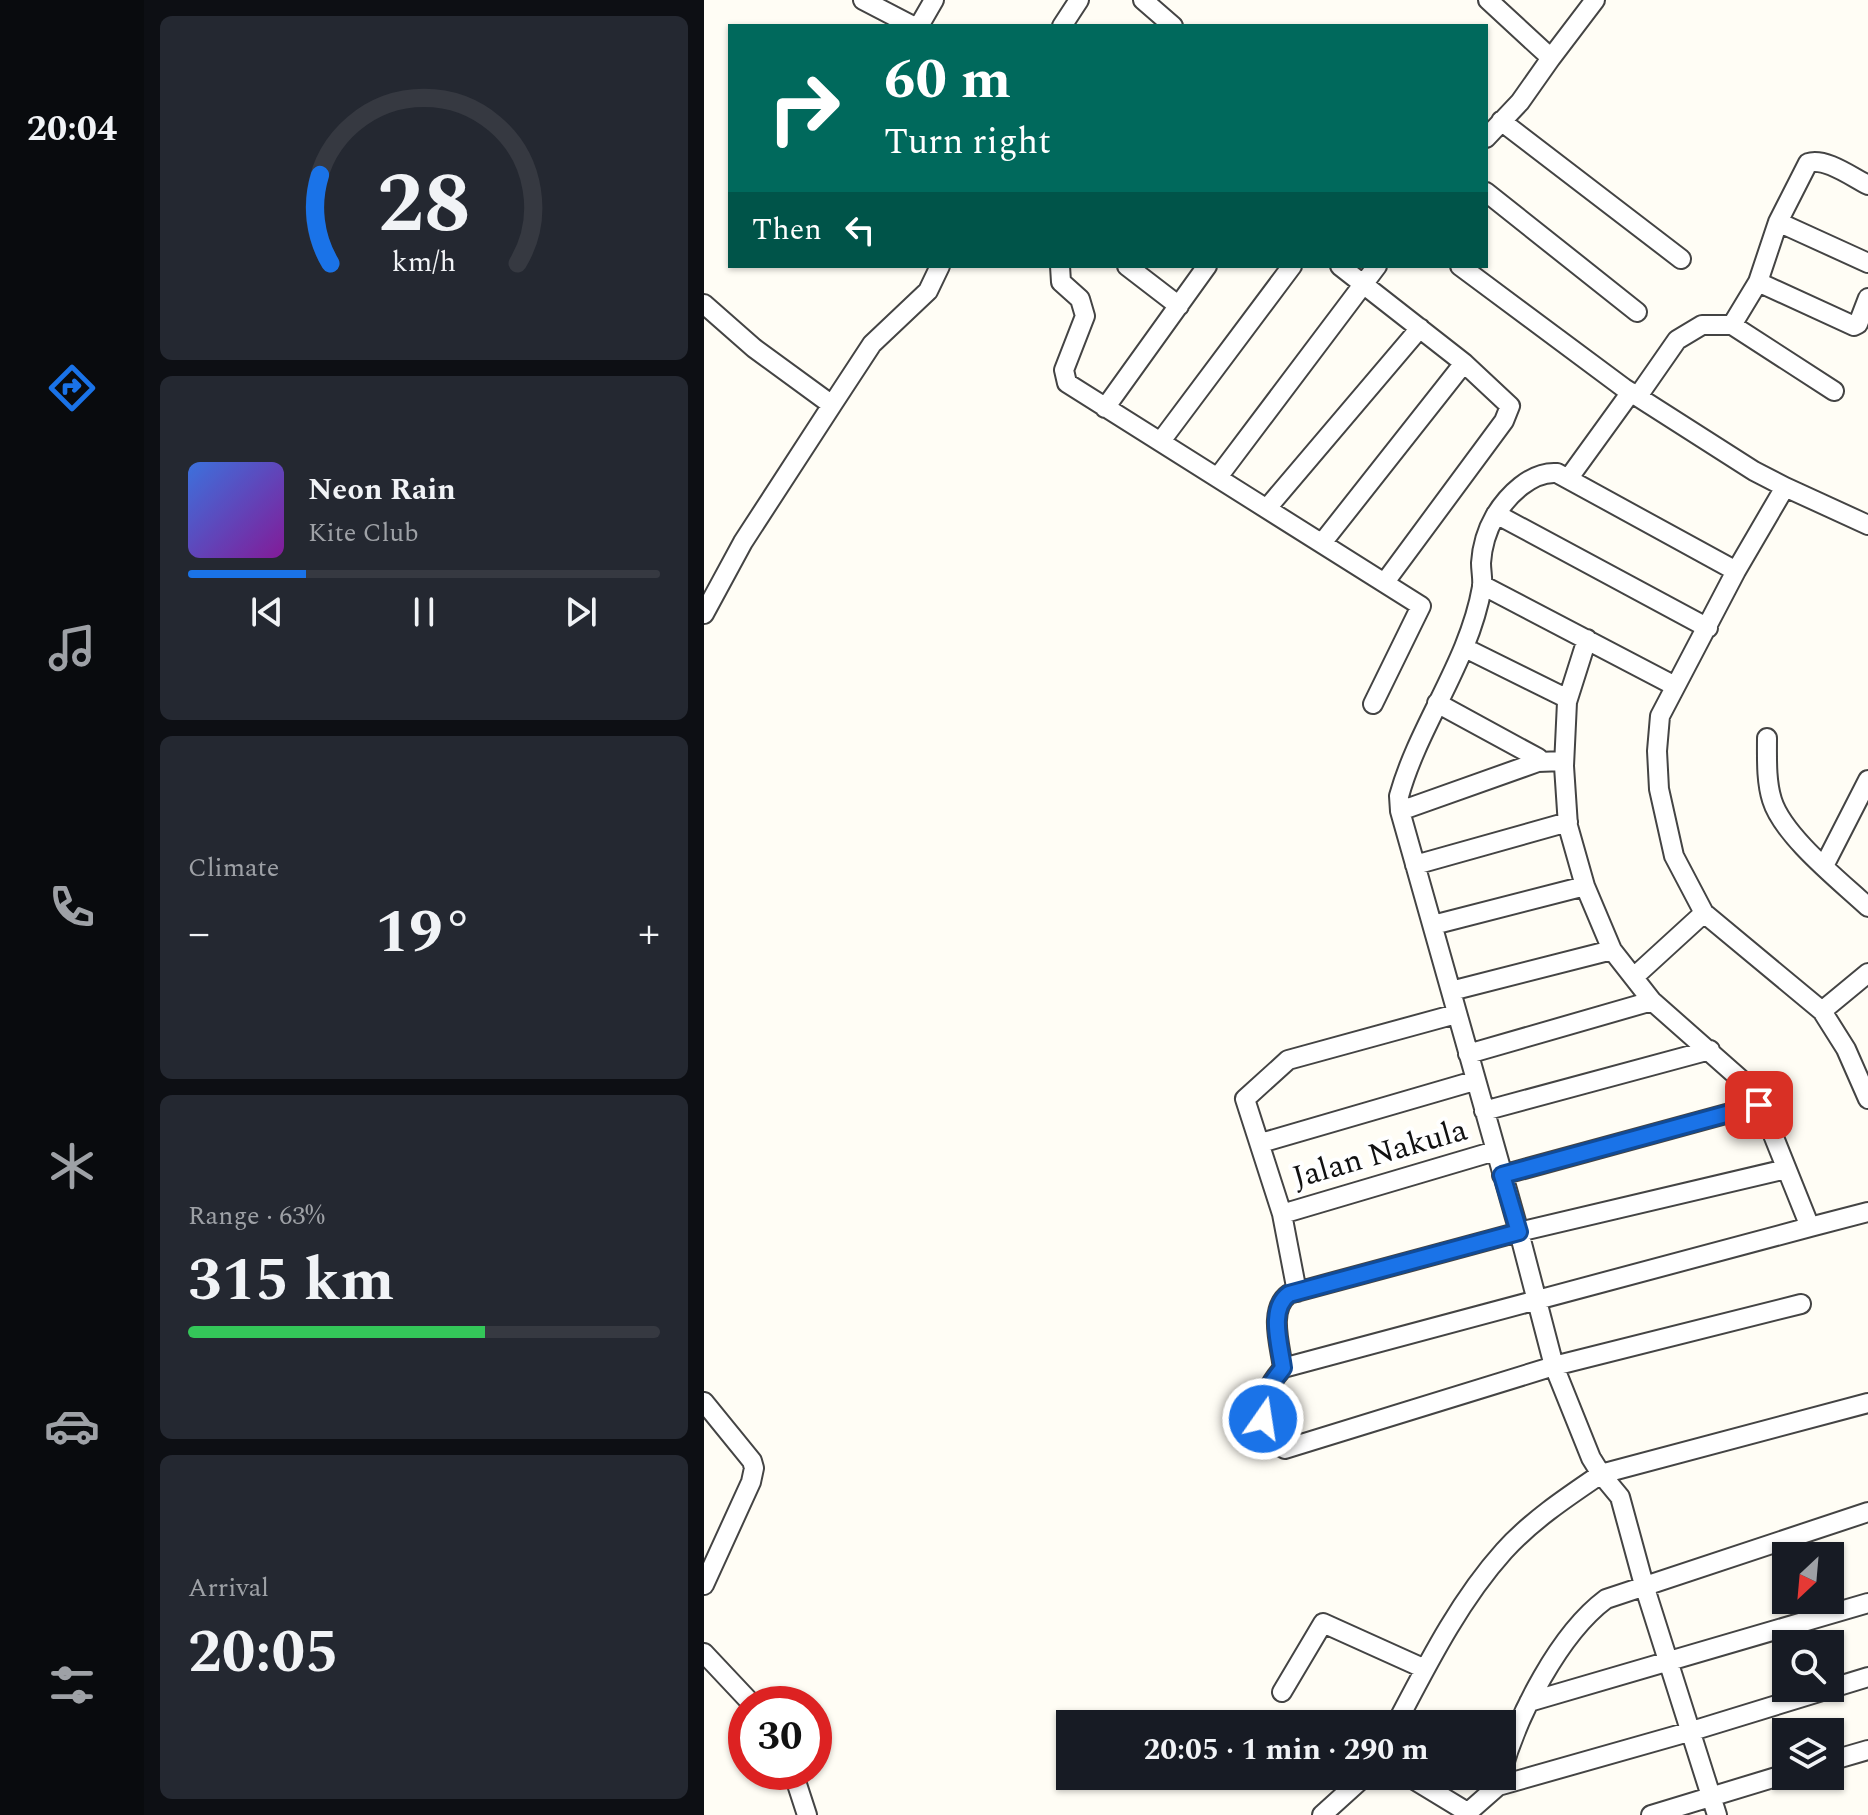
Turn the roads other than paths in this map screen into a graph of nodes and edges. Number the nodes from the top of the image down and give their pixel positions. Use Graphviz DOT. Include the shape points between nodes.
graph roads {
  1 [pos="863,0"];
  2 [pos="934,0"];
  3 [pos="1079,0"];
  4 [pos="1143,0"];
  5 [pos="1488,0"];
  6 [pos="1595,0"];
  7 [pos="909,24"];
  8 [pos="920,24"];
  9 [pos="1063,24"];
  10 [pos="1171,24"];
  11 [pos="1551,58"];
  12 [pos="1501,121"];
  13 [pos="1488,136"];
  14 [pos="1868,185"];
  15 [pos="1488,194"];
  16 [pos="1778,222"];
  17 [pos="1681,259"];
  18 [pos="1868,263"];
  19 [pos="939,268"];
  20 [pos="1060,268"];
  21 [pos="1130,268"];
  22 [pos="1206,268"];
  23 [pos="1291,268"];
  24 [pos="1342,268"];
  25 [pos="1375,268"];
  26 [pos="1463,268"];
  27 [pos="1758,282"];
  28 [pos="1362,284"];
  29 [pos="1868,298"];
  30 [pos="704,304"];
  31 [pos="1179,306"];
  32 [pos="1637,312"];
  33 [pos="1732,325"];
  34 [pos="1420,328"];
  35 [pos="1464,363"];
  36 [pos="1834,391"];
  37 [pos="1631,392"];
  38 [pos="832,405"];
  39 [pos="1105,408"];
  40 [pos="1161,441"];
  41 [pos="1218,477"];
  42 [pos="1568,479"];
  43 [pos="1785,487"];
  44 [pos="1268,507"];
  45 [pos="1496,514"];
  46 [pos="1868,525"];
  47 [pos="1322,543"];
  48 [pos="1736,571"];
  49 [pos="1385,582"];
  50 [pos="1482,585"];
  51 [pos="704,614"];
  52 [pos="1708,628"];
  53 [pos="1587,639"];
  54 [pos="1465,648"];
  55 [pos="1675,686"];
  56 [pos="1568,699"];
  57 [pos="1437,703"];
  58 [pos="1373,704"];
  59 [pos="1767,738"];
  60 [pos="1564,761"];
  61 [pos="1538,762"];
  62 [pos="1868,780"];
  63 [pos="1400,811"];
  64 [pos="1568,822"];
  65 [pos="1415,865"];
  66 [pos="1824,866"];
  67 [pos="1585,886"];
  68 [pos="1868,907"];
  69 [pos="1704,913"];
  70 [pos="1433,925"];
  71 [pos="1612,950"];
  72 [pos="1868,973"];
  73 [pos="1634,977"];
  74 [pos="1451,991"];
  75 [pos="1652,1001"];
  76 [pos="1822,1011"];
  77 [pos="1456,1014"];
  78 [pos="1710,1050"];
  79 [pos="1468,1054"];
  80 [pos="1474,1081"];
  81 [pos="1868,1099"];
  82 [pos="1759,1105"];
  83 [pos="1484,1111"];
  84 [pos="1261,1143"];
  85 [pos="1495,1151"];
  86 [pos="1786,1169"];
  87 [pos="1502,1175"];
  88 [pos="1868,1212"];
  89 [pos="1282,1214"];
  90 [pos="1810,1227"];
  91 [pos="1519,1232"];
  92 [pos="1297,1292"];
  93 [pos="1537,1302"];
  94 [pos="1801,1304"];
  95 [pos="1554,1366"];
  96 [pos="1283,1368"];
  97 [pos="704,1402"];
  98 [pos="1868,1403"];
  99 [pos="1601,1474"];
  100 [pos="1868,1512"];
  101 [pos="704,1585"];
  102 [pos="1644,1585"];
  103 [pos="1868,1603"];
  104 [pos="704,1653"];
  105 [pos="1669,1660"];
  106 [pos="1425,1669"];
  107 [pos="1868,1677"];
  108 [pos="735,1686"];
  109 [pos="1282,1692"];
  110 [pos="1529,1702"];
  111 [pos="1403,1710"];
  112 [pos="1516,1731"];
  113 [pos="1692,1731"];
  114 [pos="1868,1750"];
  115 [pos="1844,1757"];
  116 [pos="1516,1774"];
  117 [pos="1772,1778"];
  118 [pos="799,1790"];
  119 [pos="1350,1790"];
  120 [pos="1430,1790"];
  121 [pos="1489,1790"];
  122 [pos="1718,1794"];
  123 [pos="1467,1814"];
  124 [pos="807,1815"];
  125 [pos="1322,1815"];
  126 [pos="1651,1815"];
  127 [pos="1717,1815"];
  1 -- 7 [label="street"];
  2 -- 8 [label="street"];
  3 -- 9 [label="street"];
  4 -- 10 [label="street"];
  5 -- 11 [label="street"];
  6 -- 11 [label="street"];
  11 -- 12 [label="street"];
  12 -- 13 [label="street"];
  12 -- 17 [label="street"];
  14 -- 16 [label="street" via="1810,161"];
  15 -- 32 [label="street"];
  16 -- 18 [label="street"];
  16 -- 27 [label="street"];
  19 -- 38 [label="street" via="928,291 872,344"];
  20 -- 39 [label="street" via="1061,282 1080,299 1085,316 1064,370 1067,383"];
  21 -- 31 [label="street"];
  22 -- 31 [label="street"];
  23 -- 40 [label="street"];
  24 -- 28 [label="street"];
  25 -- 28 [label="street"];
  26 -- 37 [label="street"];
  27 -- 29 [label="street" via="1854,326"];
  27 -- 33 [label="street"];
  28 -- 34 [label="street"];
  28 -- 41 [label="street"];
  30 -- 38 [label="street"];
  31 -- 39 [label="street"];
  33 -- 36 [label="street"];
  33 -- 37 [label="street" via="1702,325 1677,340"];
  34 -- 35 [label="street"];
  34 -- 44 [label="street"];
  35 -- 47 [label="street"];
  35 -- 49 [label="street" via="1504,397 1510,406 1507,415"];
  37 -- 42 [label="street"];
  37 -- 43 [label="street"];
  38 -- 51 [label="street" via="743,542"];
  39 -- 40 [label="street"];
  40 -- 41 [label="street"];
  41 -- 44 [label="street"];
  42 -- 45 [label="street" via="1542,474 1511,495"];
  42 -- 48 [label="street"];
  43 -- 46 [label="street"];
  43 -- 48 [label="street"];
  44 -- 47 [label="street"];
  45 -- 50 [label="street" via="1482,554"];
  45 -- 52 [label="street"];
  47 -- 49 [label="street"];
  48 -- 52 [label="street"];
  49 -- 58 [label="street" via="1421,609"];
  50 -- 53 [label="street"];
  50 -- 54 [label="street"];
  52 -- 55 [label="street"];
  53 -- 55 [label="street"];
  53 -- 56 [label="street"];
  54 -- 56 [label="street"];
  54 -- 57 [label="street"];
  55 -- 69 [label="street" via="1660,716 1659,789 1674,856"];
  56 -- 60 [label="street"];
  57 -- 61 [label="street"];
  57 -- 63 [label="street" via="1404,780"];
  59 -- 66 [label="street" via="1769,790 1777,814"];
  60 -- 61 [label="street"];
  60 -- 64 [label="street"];
  61 -- 63 [label="street"];
  62 -- 66 [label="street"];
  63 -- 65 [label="street"];
  64 -- 65 [label="street"];
  64 -- 67 [label="street"];
  65 -- 70 [label="street"];
  66 -- 68 [label="street"];
  67 -- 70 [label="street"];
  67 -- 71 [label="street"];
  69 -- 73 [label="street"];
  69 -- 76 [label="street"];
  70 -- 74 [label="street"];
  71 -- 73 [label="street"];
  71 -- 74 [label="street"];
  72 -- 76 [label="street"];
  73 -- 75 [label="street"];
  74 -- 77 [label="street"];
  75 -- 78 [label="street"];
  75 -- 79 [label="street"];
  76 -- 81 [label="street"];
  77 -- 79 [label="street"];
  77 -- 84 [label="street" via="1288,1060 1245,1099"];
  78 -- 82 [label="street" via="1746,1084"];
  78 -- 83 [label="street"];
  79 -- 80 [label="street"];
  80 -- 83 [label="street"];
  80 -- 84 [label="street"];
  82 -- 86 [label="street"];
  82 -- 87 [label="street"];
  83 -- 85 [label="street"];
  84 -- 89 [label="street"];
  85 -- 87 [label="street"];
  85 -- 89 [label="street, Jalan Nakula"];
  86 -- 90 [label="street"];
  86 -- 91 [label="street"];
  87 -- 91 [label="street"];
  88 -- 90 [label="street"];
  89 -- 92 [label="street"];
  90 -- 93 [label="street"];
  91 -- 92 [label="street"];
  91 -- 93 [label="street"];
  92 -- 96 [label="street" via="1282,1299 1277,1314"];
  93 -- 95 [label="street"];
  93 -- 96 [label="street"];
  94 -- 95 [label="street"];
  95 -- 96 [label="street" via="1285,1449 1272,1440 1263,1419 1267,1389"];
  95 -- 99 [label="street"];
  97 -- 101 [label="street" via="754,1468"];
  98 -- 99 [label="street"];
  99 -- 102 [label="street" via="1620,1497"];
  99 -- 106 [label="street" via="1505,1550"];
  100 -- 102 [label="street"];
  102 -- 105 [label="street"];
  102 -- 110 [label="street" via="1589,1611"];
  103 -- 105 [label="street"];
  104 -- 108 [label="street"];
  105 -- 110 [label="street"];
  105 -- 113 [label="street"];
  106 -- 109 [label="street" via="1323,1623"];
  106 -- 111 [label="street"];
  107 -- 113 [label="street"];
  110 -- 112 [label="street"];
  113 -- 116 [label="street"];
  113 -- 122 [label="street"];
  114 -- 115 [label="street"];
  117 -- 122 [label="street"];
  118 -- 124 [label="street"];
  119 -- 125 [label="street"];
  120 -- 123 [label="street"];
  121 -- 123 [label="street"];
  122 -- 126 [label="street"];
  122 -- 127 [label="street"];
}
